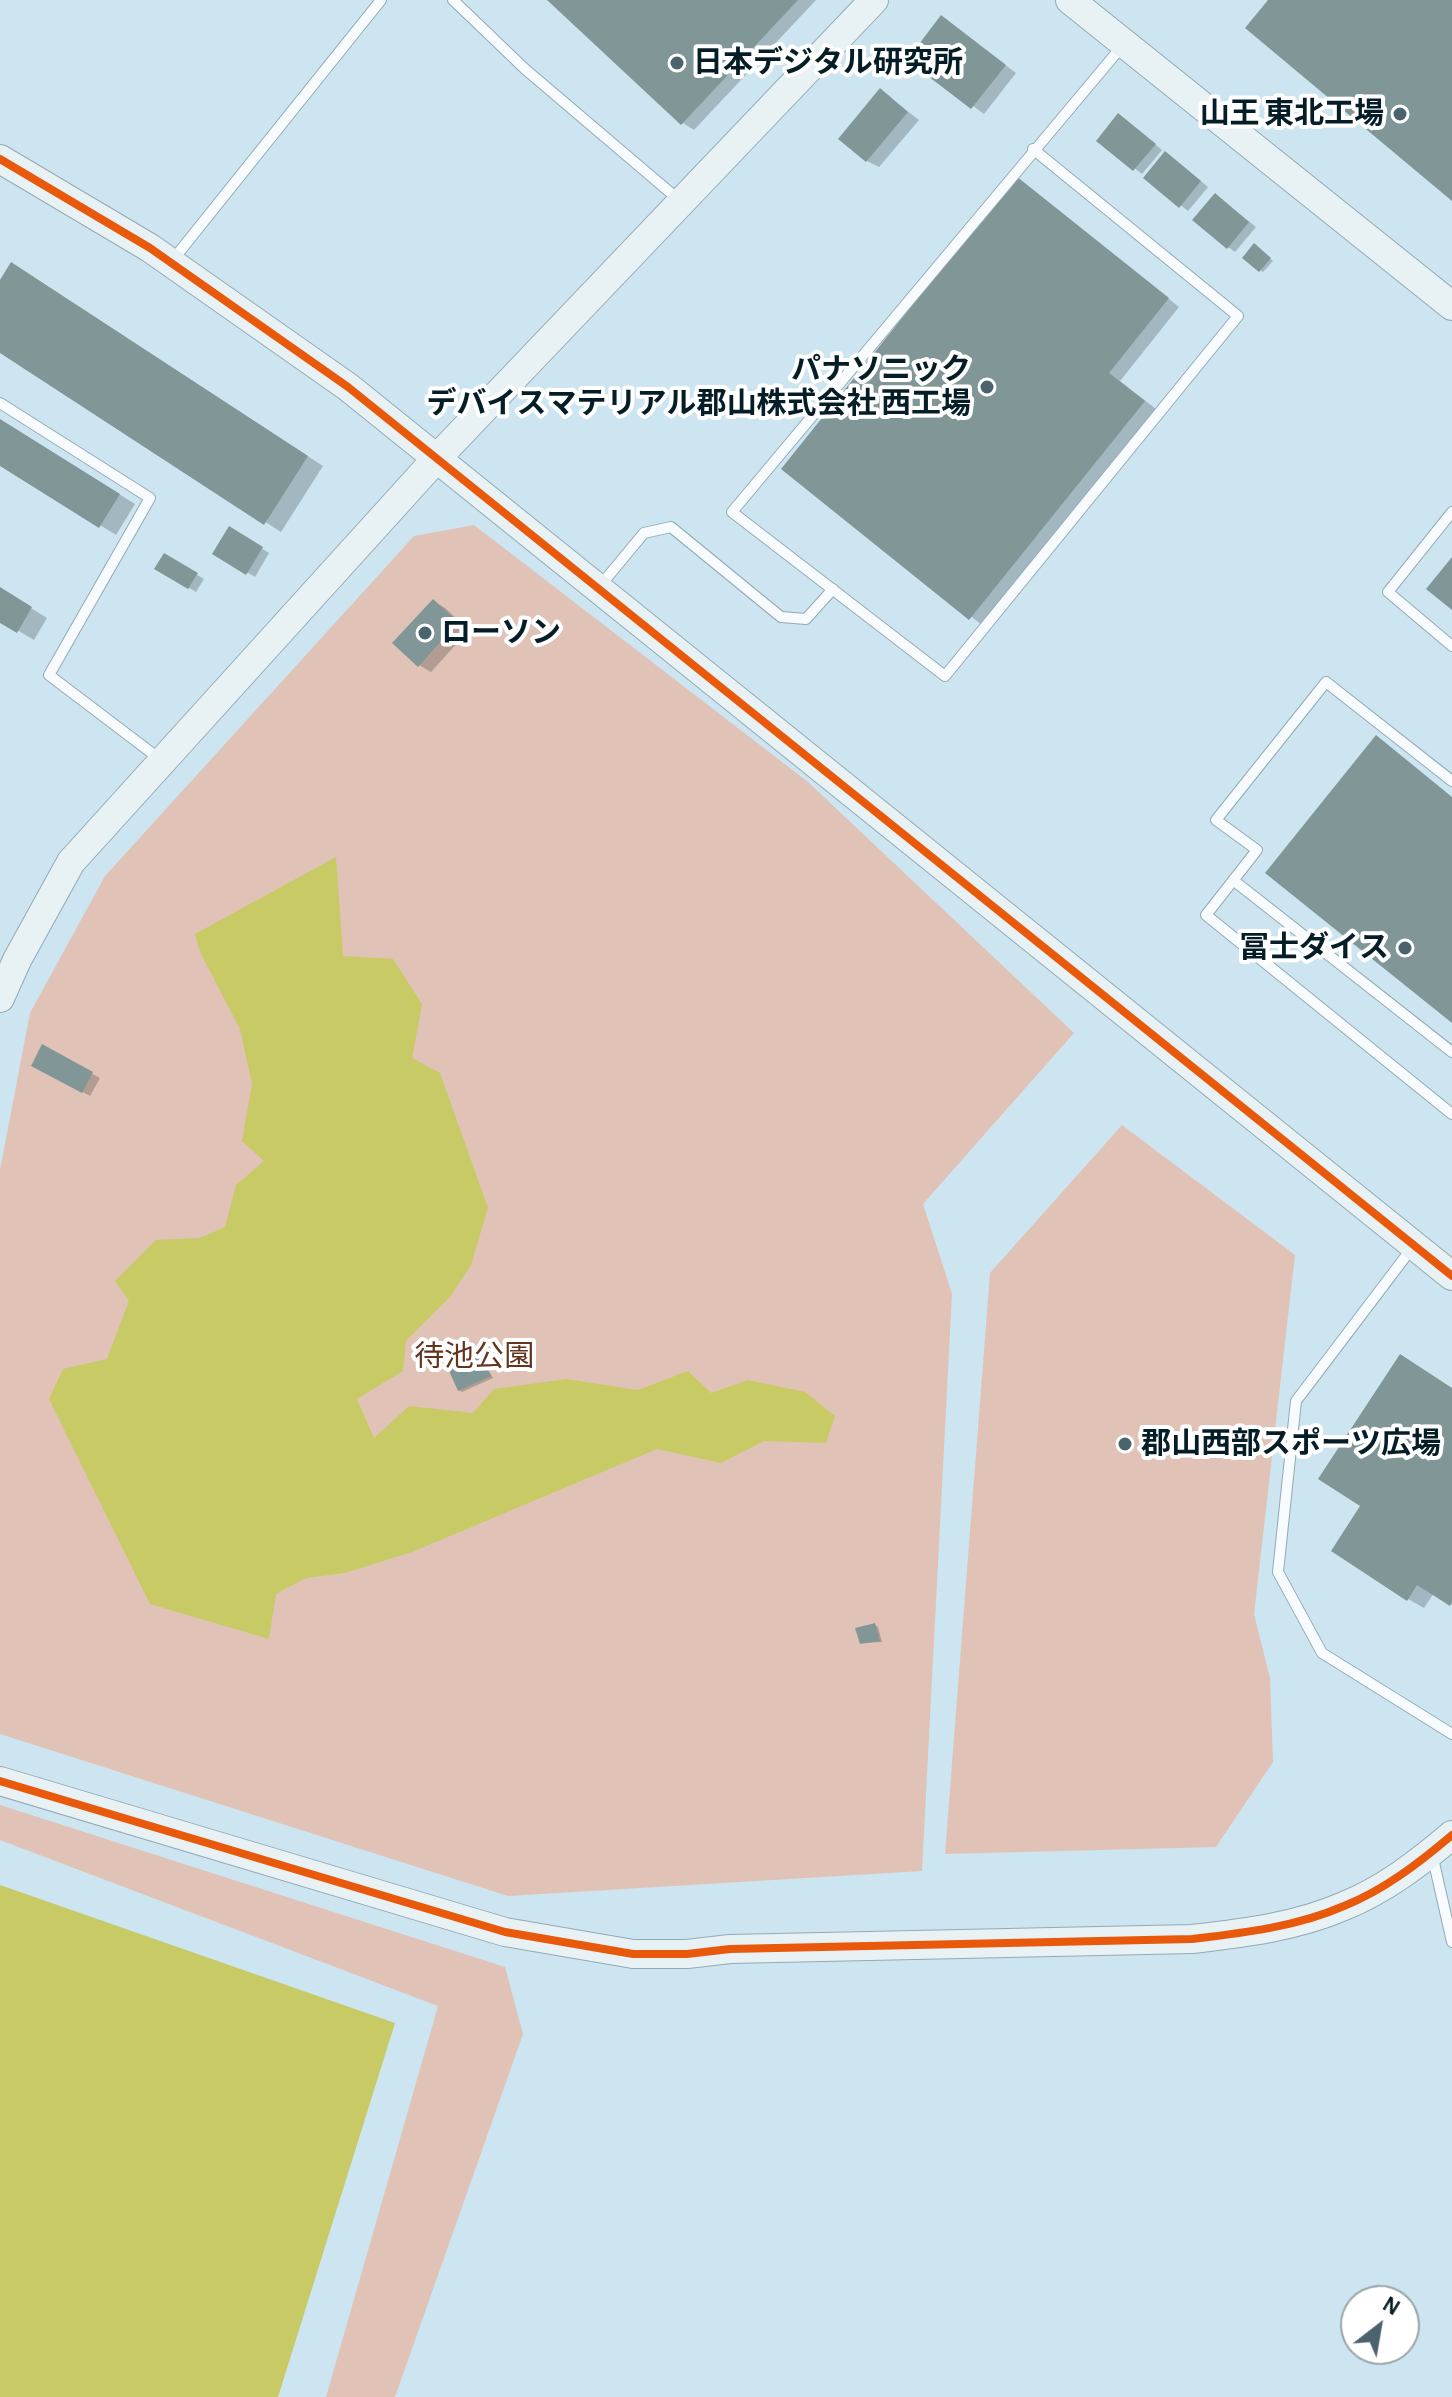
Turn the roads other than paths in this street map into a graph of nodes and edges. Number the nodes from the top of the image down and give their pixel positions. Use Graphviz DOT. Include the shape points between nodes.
graph roads {
  1 [pos="381,0"];
  2 [pos="453,0"];
  3 [pos="874,0"];
  4 [pos="1070,0"];
  5 [pos="1124,43"];
  6 [pos="1033,149"];
  7 [pos="0,159"];
  8 [pos="681,202"];
  9 [pos="170,263"];
  10 [pos="1452,306"];
  11 [pos="0,403"];
  12 [pos="437,458"];
  13 [pos="1452,512"];
  14 [pos="598,588"];
  15 [pos="833,589"];
  16 [pos="1452,646"];
  17 [pos="161,760"];
  18 [pos="1452,781"];
  19 [pos="1233,880"];
  20 [pos="0,998"];
  21 [pos="1452,1052"];
  22 [pos="1452,1114"];
  23 [pos="1413,1247"];
  24 [pos="1452,1276"];
  25 [pos="1452,1734"];
  26 [pos="0,1781"];
  27 [pos="1442,1844"];
  28 [pos="1452,1942"];
  1 -- 9 [label="lane"];
  2 -- 8 [label="lane"];
  3 -- 8 [label="street"];
  4 -- 5 [label="street"];
  5 -- 6 [label="lane"];
  5 -- 10 [label="street"];
  6 -- 15 [label="lane" via="732,512"];
  6 -- 15 [label="lane" via="1238,316 945,676"];
  7 -- 9 [label="street"];
  8 -- 12 [label="street"];
  9 -- 12 [label="street" via="348,387"];
  11 -- 17 [label="lane" via="150,498 49,675"];
  12 -- 14 [label="street"];
  12 -- 17 [label="street"];
  13 -- 16 [label="lane" via="1388,592"];
  14 -- 15 [label="lane" via="644,533 671,527 781,617 806,619"];
  14 -- 23 [label="street"];
  17 -- 20 [label="street" via="71,862"];
  18 -- 19 [label="lane" via="1326,682 1216,820 1257,850"];
  19 -- 21 [label="lane"];
  19 -- 22 [label="lane" via="1206,915"];
  23 -- 24 [label="street"];
  23 -- 25 [label="lane" via="1296,1401 1278,1572 1322,1653"];
  26 -- 27 [label="street" via="505,1932 633,1954 1192,1939 1257,1931 1343,1907 1409,1870"];
  27 -- 28 [label="lane"];
}
